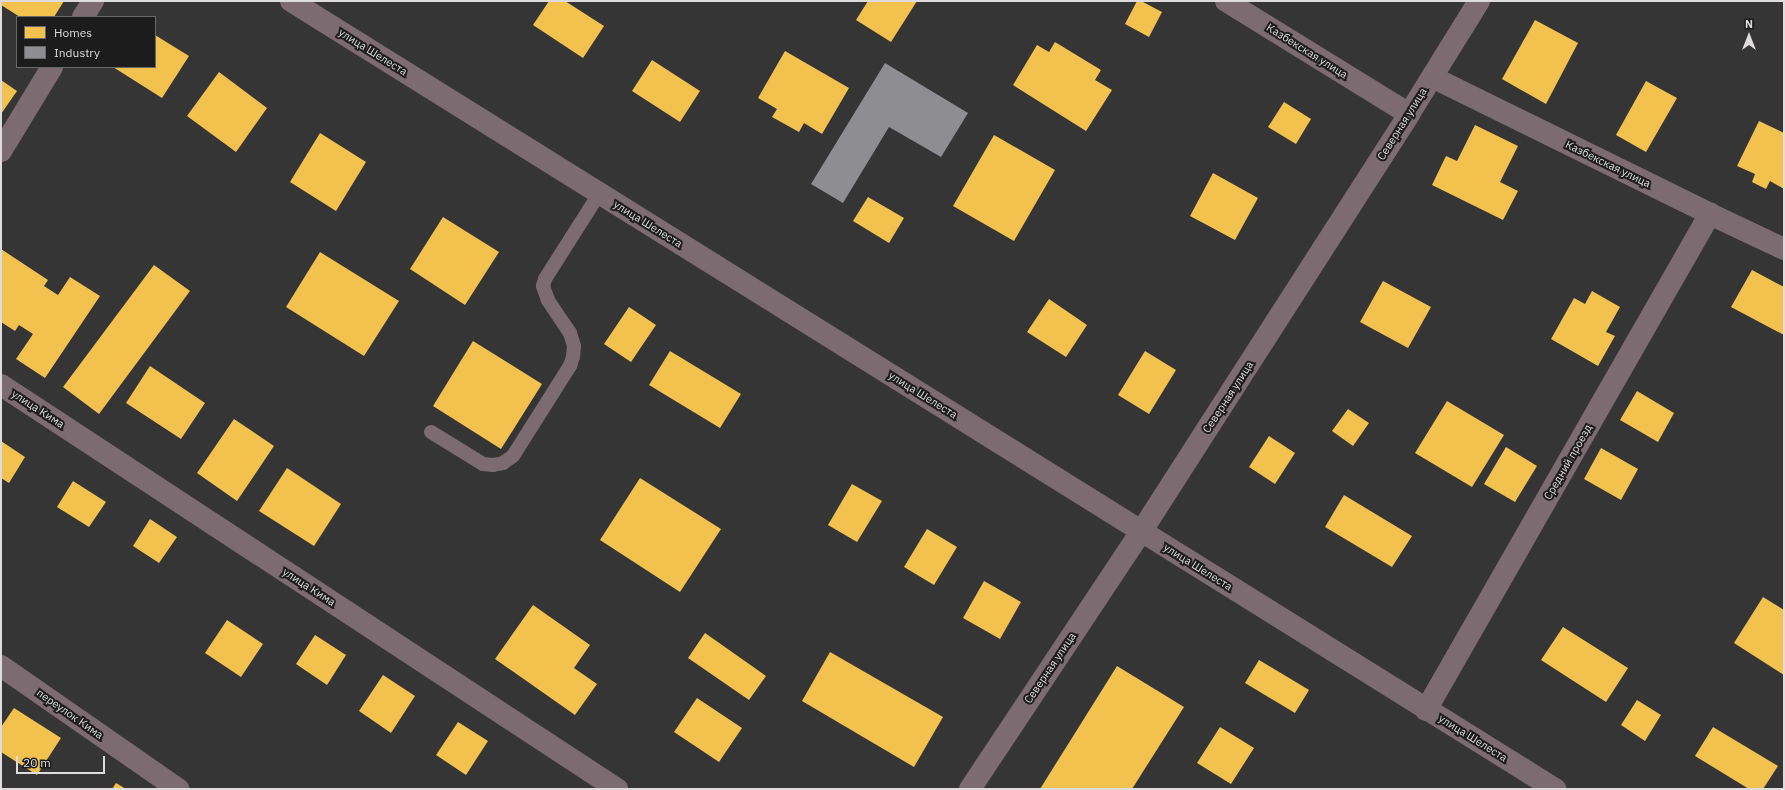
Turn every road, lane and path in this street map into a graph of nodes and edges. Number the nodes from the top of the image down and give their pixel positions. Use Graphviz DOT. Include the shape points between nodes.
graph roads {
  1 [pos="93,1"];
  2 [pos="291,1"];
  3 [pos="1226,1"];
  4 [pos="1479,1"];
  5 [pos="84,16"];
  6 [pos="51,68"];
  7 [pos="1432,77"];
  8 [pos="1409,114"];
  9 [pos="1,151"];
  10 [pos="599,194"];
  11 [pos="1710,214"];
  12 [pos="1784,249"];
  13 [pos="1,385"];
  14 [pos="431,432"];
  15 [pos="1141,532"];
  16 [pos="1,666"];
  17 [pos="1426,710"];
  18 [pos="178,789"];
  19 [pos="617,789"];
  20 [pos="970,789"];
  21 [pos="1555,789"];
  1 -- 5 [label="street"];
  2 -- 10 [label="street, улица Шелеста"];
  3 -- 8 [label="street, Казбекская улица"];
  4 -- 7 [label="street, Северная улица"];
  6 -- 9 [label="street"];
  7 -- 8 [label="street, Северная улица"];
  7 -- 11 [label="street, Казбекская улица"];
  8 -- 15 [label="street, Северная улица"];
  10 -- 14 [label="lane" via="545,279 548,300 570,333 574,346 573,357 570,366 513,456 492,465 483,464"];
  10 -- 15 [label="street, улица Шелеста"];
  11 -- 12 [label="street, Казбекская улица"];
  11 -- 17 [label="street, Средний проезд"];
  13 -- 19 [label="street, улица Кима"];
  15 -- 17 [label="street, улица Шелеста"];
  15 -- 20 [label="street, Северная улица"];
  16 -- 18 [label="street, переулок Кима"];
  17 -- 21 [label="street, улица Шелеста"];
}
